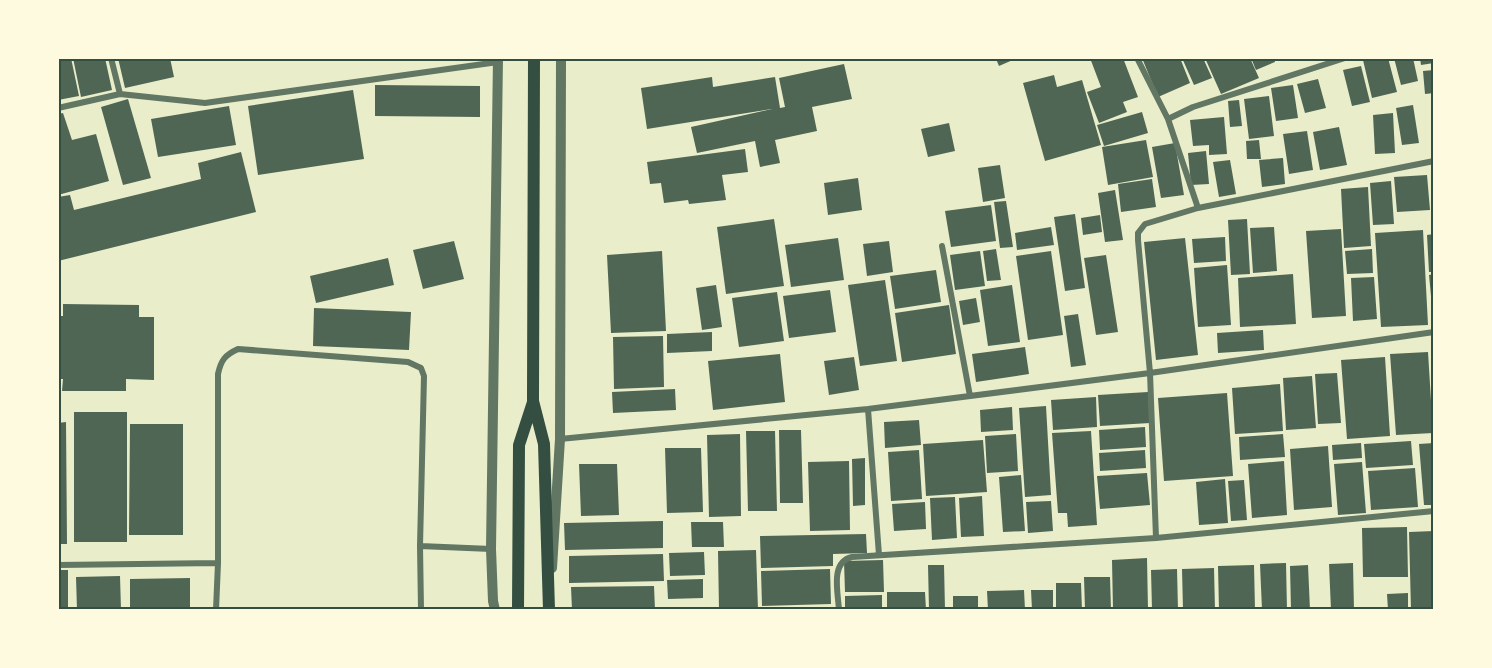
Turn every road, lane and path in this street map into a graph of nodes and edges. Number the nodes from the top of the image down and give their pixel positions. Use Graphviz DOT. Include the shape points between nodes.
graph roads {
  1 [pos="111,58"];
  2 [pos="534,58"];
  3 [pos="561,58"];
  4 [pos="1137,58"];
  5 [pos="1345,58"];
  6 [pos="498,60"];
  7 [pos="120,94"];
  8 [pos="58,108"];
  9 [pos="1168,119"];
  10 [pos="1434,161"];
  11 [pos="1198,208"];
  12 [pos="942,246"];
  13 [pos="1434,332"];
  14 [pos="1150,373"];
  15 [pos="970,396"];
  16 [pos="533,401"];
  17 [pos="868,409"];
  18 [pos="560,439"];
  19 [pos="1434,511"];
  20 [pos="1156,538"];
  21 [pos="420,546"];
  22 [pos="491,549"];
  23 [pos="879,555"];
  24 [pos="218,563"];
  25 [pos="58,565"];
  26 [pos="216,609"];
  27 [pos="421,609"];
  28 [pos="495,609"];
  29 [pos="519,609"];
  30 [pos="549,609"];
  31 [pos="839,609"];
  1 -- 7 [label="street"];
  2 -- 16 [label="main road"];
  3 -- 18 [label="street"];
  4 -- 9 [label="street"];
  5 -- 9 [label="street" via="1193,107"];
  6 -- 7 [label="street" via="205,103"];
  6 -- 22 [label="street"];
  7 -- 8 [label="street"];
  9 -- 11 [label="street"];
  10 -- 11 [label="street"];
  11 -- 14 [label="street" via="1145,224 1138,233"];
  12 -- 15 [label="street"];
  13 -- 14 [label="street"];
  14 -- 15 [label="street"];
  14 -- 20 [label="street"];
  15 -- 17 [label="street"];
  16 -- 29 [label="main road" via="519,445"];
  16 -- 30 [label="main road" via="544,444"];
  17 -- 18 [label="street"];
  17 -- 23 [label="street"];
  18 -- 30 [label="street"];
  19 -- 20 [label="street"];
  20 -- 23 [label="street"];
  21 -- 22 [label="street"];
  21 -- 24 [label="street" via="424,376 421,368 408,362 238,349 226,354 218,374"];
  21 -- 27 [label="street"];
  22 -- 28 [label="street"];
  23 -- 31 [label="street" via="852,557 840,563"];
  24 -- 25 [label="street"];
  24 -- 26 [label="street"];
}
